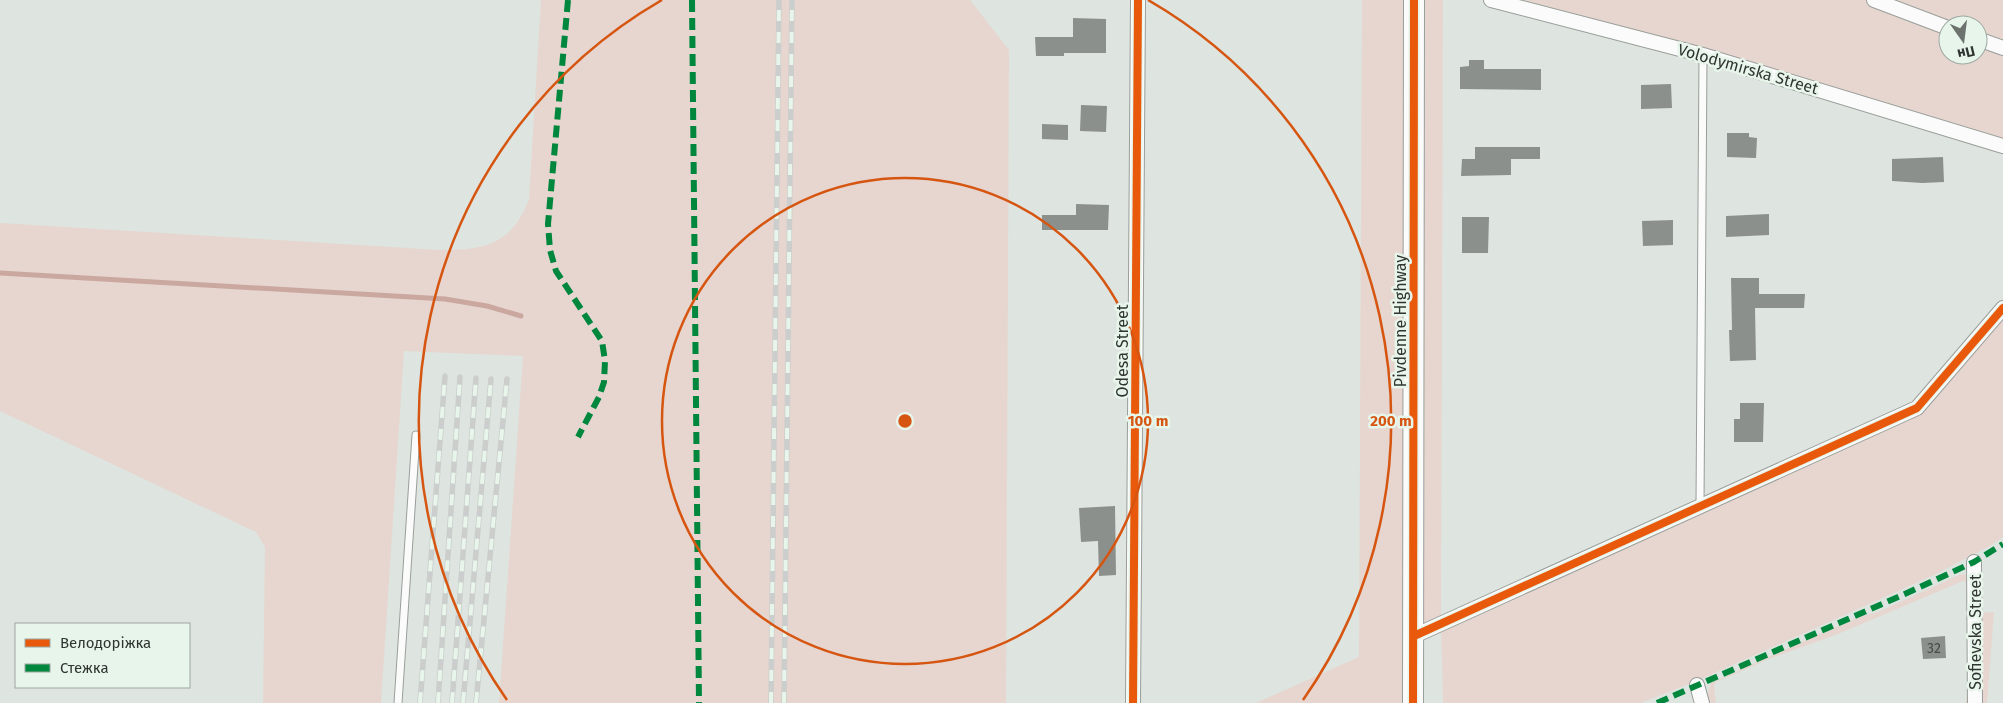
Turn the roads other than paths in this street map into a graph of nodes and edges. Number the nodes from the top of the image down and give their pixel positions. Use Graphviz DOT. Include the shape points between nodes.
graph roads {
  1 [pos="1138,0"];
  2 [pos="1414,0"];
  3 [pos="1491,0"];
  4 [pos="1874,0"];
  5 [pos="1938,24"];
  6 [pos="1988,43"];
  7 [pos="2003,48"];
  8 [pos="1703,55"];
  9 [pos="2003,146"];
  10 [pos="2003,308"];
  11 [pos="416,435"];
  12 [pos="1700,506"];
  13 [pos="1974,562"];
  14 [pos="1414,636"];
  15 [pos="1697,685"];
  16 [pos="398,703"];
  17 [pos="1133,703"];
  18 [pos="1413,703"];
  19 [pos="1702,703"];
  20 [pos="1975,703"];
  1 -- 17 [label="street, Odesa Street"];
  2 -- 14 [label="street, Pivdenne Highway"];
  3 -- 8 [label="street, Volodymirska Street"];
  4 -- 5 [label="street"];
  6 -- 7 [label="street"];
  8 -- 9 [label="street, Volodymirska Street"];
  8 -- 12 [label="lane"];
  10 -- 12 [label="street" via="1917,408"];
  11 -- 16 [label="lane"];
  12 -- 14 [label="street"];
  13 -- 20 [label="street, Sofievska Street"];
  14 -- 18 [label="street, Pivdenne Highway"];
  15 -- 19 [label="street"];
}
